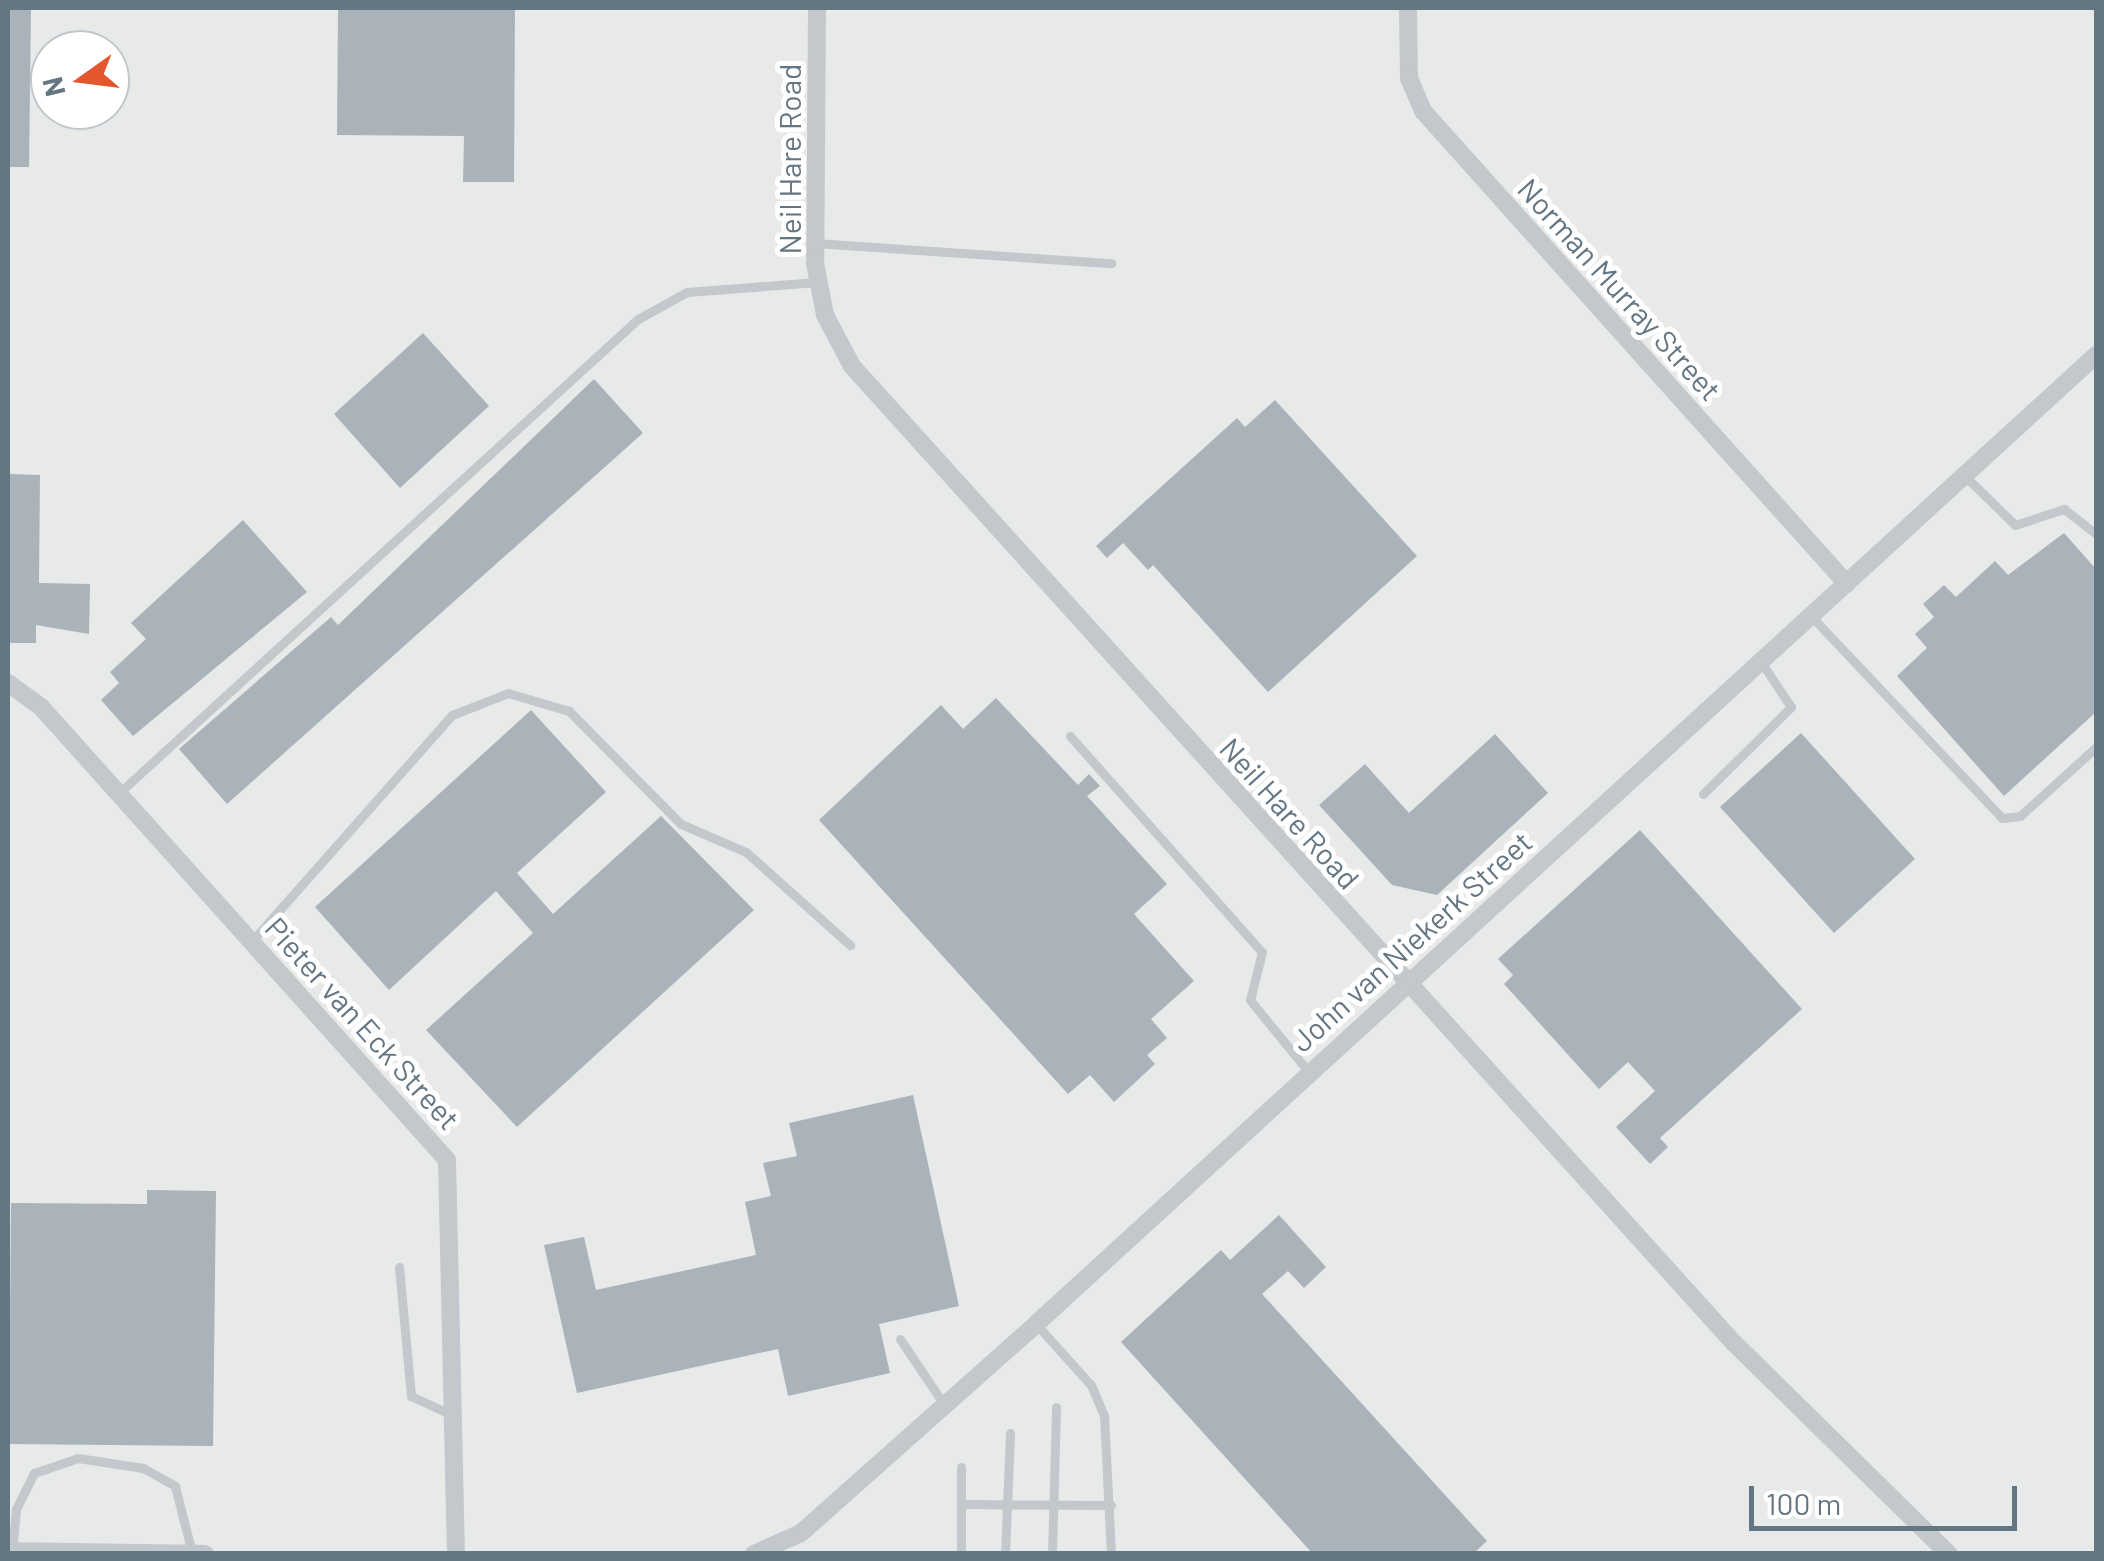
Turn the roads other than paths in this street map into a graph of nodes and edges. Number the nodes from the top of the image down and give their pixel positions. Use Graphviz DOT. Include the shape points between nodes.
graph roads {
  1 [pos="817,8"];
  2 [pos="1408,8"];
  3 [pos="815,243"];
  4 [pos="1110,263"];
  5 [pos="818,282"];
  6 [pos="2096,356"];
  7 [pos="1965,476"];
  8 [pos="2096,534"];
  9 [pos="1847,584"];
  10 [pos="1811,616"];
  11 [pos="1761,662"];
  12 [pos="8,682"];
  13 [pos="1070,736"];
  14 [pos="2096,748"];
  15 [pos="119,793"];
  16 [pos="1703,794"];
  17 [pos="252,940"];
  18 [pos="850,946"];
  19 [pos="1408,982"];
  20 [pos="1308,1070"];
  21 [pos="399,1267"];
  22 [pos="1036,1324"];
  23 [pos="900,1338"];
  24 [pos="945,1406"];
  25 [pos="1056,1407"];
  26 [pos="455,1416"];
  27 [pos="1010,1432"];
  28 [pos="961,1467"];
  29 [pos="1008,1502"];
  30 [pos="1054,1503"];
  31 [pos="962,1504"];
  32 [pos="1112,1505"];
  33 [pos="10,1552"];
  34 [pos="192,1553"];
  35 [pos="206,1554"];
  36 [pos="456,1554"];
  37 [pos="754,1554"];
  38 [pos="961,1554"];
  39 [pos="1005,1554"];
  40 [pos="1052,1554"];
  41 [pos="1111,1554"];
  42 [pos="1950,1554"];
  1 -- 3 [label="street, Neil Hare Road"];
  2 -- 9 [label="street, Norman Murray Street" via="1409,78 1424,111"];
  3 -- 4 [label="lane"];
  3 -- 5 [label="street, Neil Hare Road"];
  5 -- 15 [label="lane" via="688,292 638,319"];
  5 -- 19 [label="street, Neil Hare Road" via="852,366"];
  6 -- 7 [label="street, John van Niekerk Street"];
  7 -- 8 [label="lane" via="2015,525 2064,508"];
  7 -- 9 [label="street, John van Niekerk Street"];
  9 -- 10 [label="street, John van Niekerk Street"];
  10 -- 11 [label="street, John van Niekerk Street"];
  10 -- 14 [label="lane" via="2002,818 2020,816"];
  11 -- 16 [label="lane" via="1790,707"];
  11 -- 19 [label="street, John van Niekerk Street"];
  12 -- 15 [label="street, Pieter van Eck Street"];
  13 -- 20 [label="lane" via="1262,952 1250,1000"];
  15 -- 17 [label="street, Pieter van Eck Street"];
  17 -- 18 [label="lane" via="452,715 508,693 569,711 681,824 746,852"];
  17 -- 26 [label="street, Pieter van Eck Street" via="447,1160"];
  19 -- 20 [label="street, John van Niekerk Street"];
  19 -- 42 [label="street, Neil Hare Road" via="1828,1443"];
  20 -- 22 [label="street, John van Niekerk Street"];
  21 -- 26 [label="lane" via="410,1396 428,1411"];
  22 -- 24 [label="street, John van Niekerk Street"];
  22 -- 32 [label="lane" via="1090,1385 1104,1416"];
  23 -- 24 [label="lane"];
  24 -- 37 [label="street, John van Niekerk Street" via="801,1533"];
  25 -- 30 [label="lane"];
  26 -- 36 [label="street, Pieter van Eck Street"];
  27 -- 29 [label="lane"];
  28 -- 31 [label="lane"];
  29 -- 30 [label="lane"];
  29 -- 31 [label="lane"];
  29 -- 39 [label="lane"];
  30 -- 32 [label="lane"];
  30 -- 40 [label="lane"];
  31 -- 38 [label="lane"];
  32 -- 41 [label="lane"];
  33 -- 34 [label="street"];
  33 -- 34 [label="lane" via="16,1508 34,1472 78,1458 143,1468 175,1486"];
  34 -- 35 [label="street"];
}
